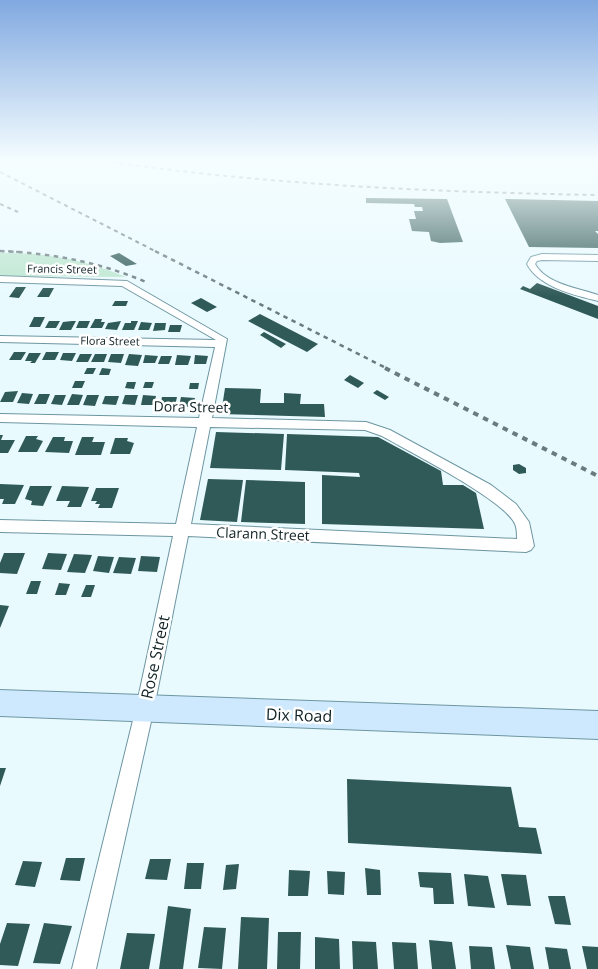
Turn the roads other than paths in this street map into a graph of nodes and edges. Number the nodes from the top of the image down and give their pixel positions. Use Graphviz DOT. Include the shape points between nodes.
graph roads {
  1 [pos="598,258"];
  2 [pos="0,280"];
  3 [pos="598,298"];
  4 [pos="0,339"];
  5 [pos="221,344"];
  6 [pos="0,418"];
  7 [pos="205,423"];
  8 [pos="380,430"];
  9 [pos="0,526"];
  10 [pos="182,530"];
  11 [pos="0,703"];
  12 [pos="145,708"];
  13 [pos="598,725"];
  14 [pos="84,969"];
  1 -- 3 [label="street" via="542,257 532,262 532,268 542,277"];
  2 -- 5 [label="street, Francis Street" via="124,283 218,335 222,339"];
  4 -- 5 [label="street, Flora Street"];
  5 -- 7 [label="street, Rose Street"];
  6 -- 7 [label="street, Dora Street"];
  7 -- 8 [label="street, Dora Street" via="366,426"];
  7 -- 10 [label="street, Rose Street"];
  8 -- 10 [label="street, Clarann Street" via="486,489 511,508 522,522 526,546"];
  9 -- 10 [label="street, Clarann Street"];
  10 -- 12 [label="street, Rose Street"];
  11 -- 12 [label="main road, Dix Road"];
  12 -- 13 [label="main road, Dix Road"];
  12 -- 14 [label="street, Rose Street"];
}
